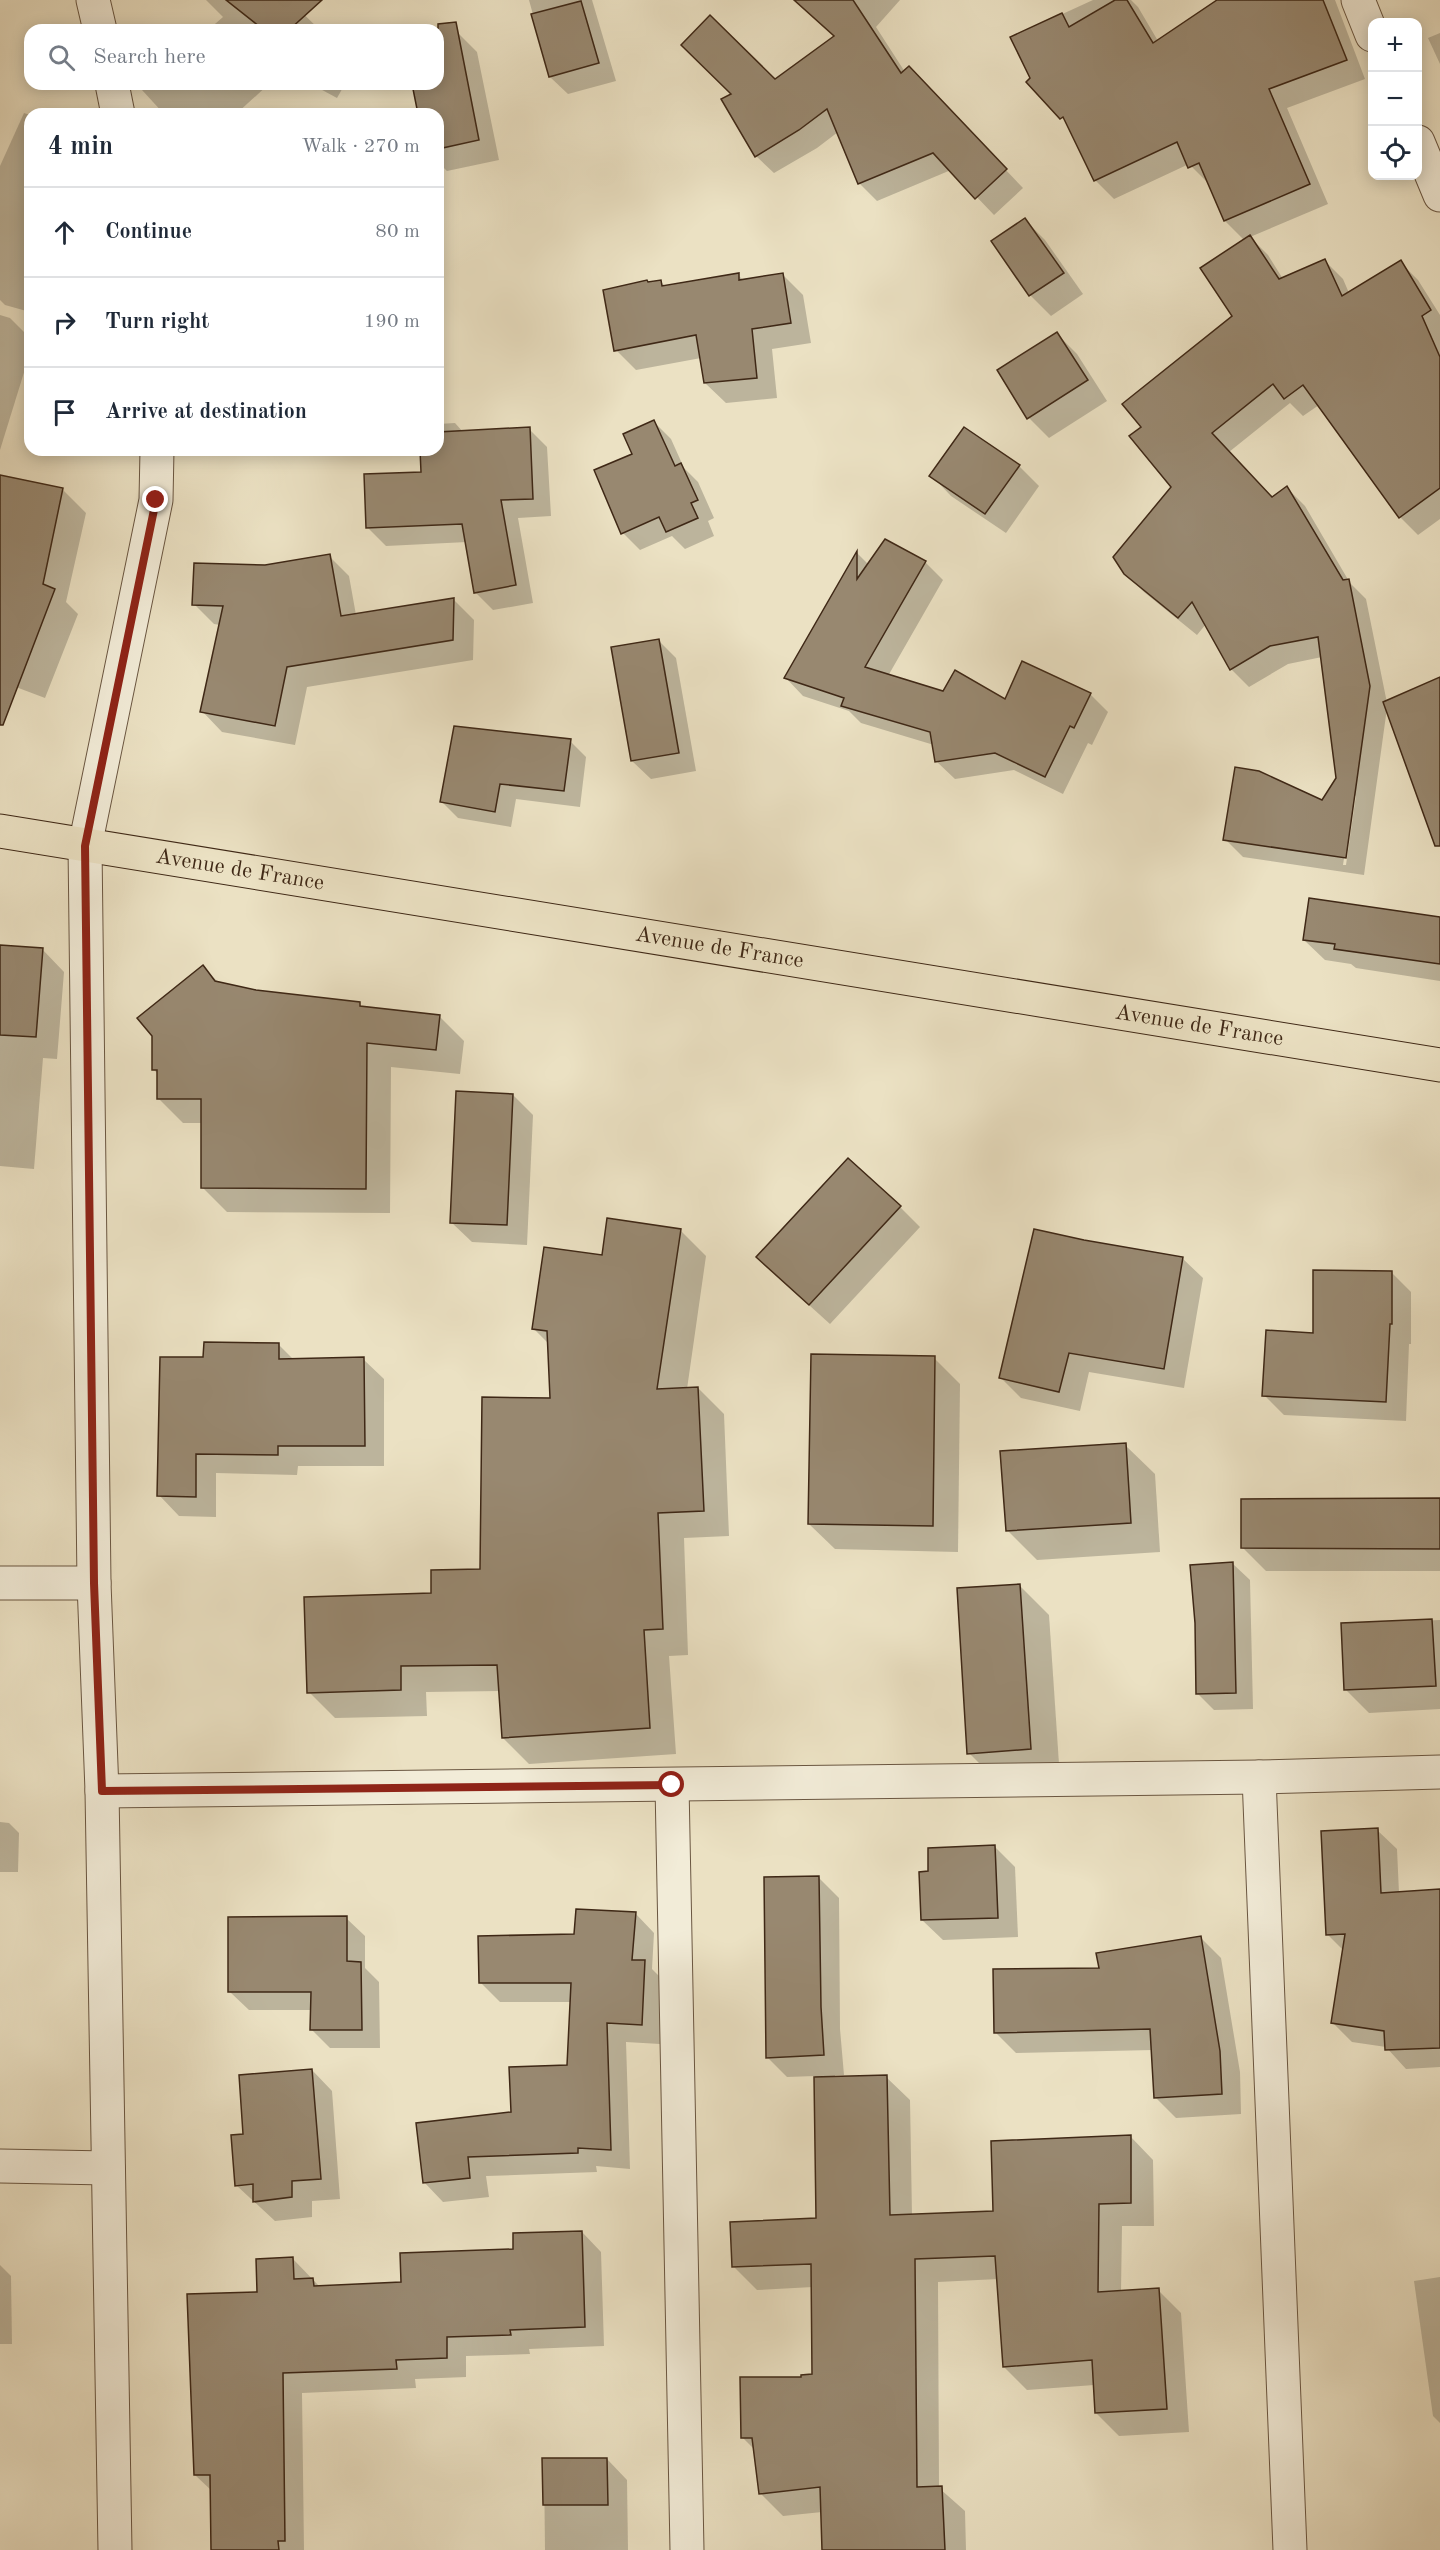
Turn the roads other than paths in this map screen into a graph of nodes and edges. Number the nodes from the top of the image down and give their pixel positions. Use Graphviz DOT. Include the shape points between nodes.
graph roads {
  1 [pos="93,0"];
  2 [pos="1358,0"];
  3 [pos="99,24"];
  4 [pos="1368,25"];
  5 [pos="113,90"];
  6 [pos="117,108"];
  7 [pos="1422,152"];
  8 [pos="1440,195"];
  9 [pos="157,456"];
  10 [pos="0,831"];
  11 [pos="85,846"];
  12 [pos="1440,1065"];
  13 [pos="0,1583"];
  14 [pos="94,1583"];
  15 [pos="1440,1772"];
  16 [pos="1259,1777"];
  17 [pos="672,1785"];
  18 [pos="102,1791"];
  19 [pos="0,2166"];
  20 [pos="108,2168"];
  21 [pos="115,2550"];
  22 [pos="687,2550"];
  23 [pos="1290,2550"];
  1 -- 3 [label="street"];
  2 -- 4 [label="street"];
  5 -- 6 [label="street"];
  7 -- 8 [label="street"];
  9 -- 11 [label="street" via="156,500"];
  10 -- 11 [label="main road, Avenue de France"];
  11 -- 12 [label="main road, Avenue de France"];
  11 -- 14 [label="street"];
  13 -- 14 [label="street"];
  14 -- 18 [label="street"];
  15 -- 16 [label="street"];
  16 -- 17 [label="street"];
  16 -- 23 [label="street"];
  17 -- 18 [label="street"];
  17 -- 22 [label="street"];
  18 -- 20 [label="street"];
  19 -- 20 [label="street"];
  20 -- 21 [label="street"];
}
